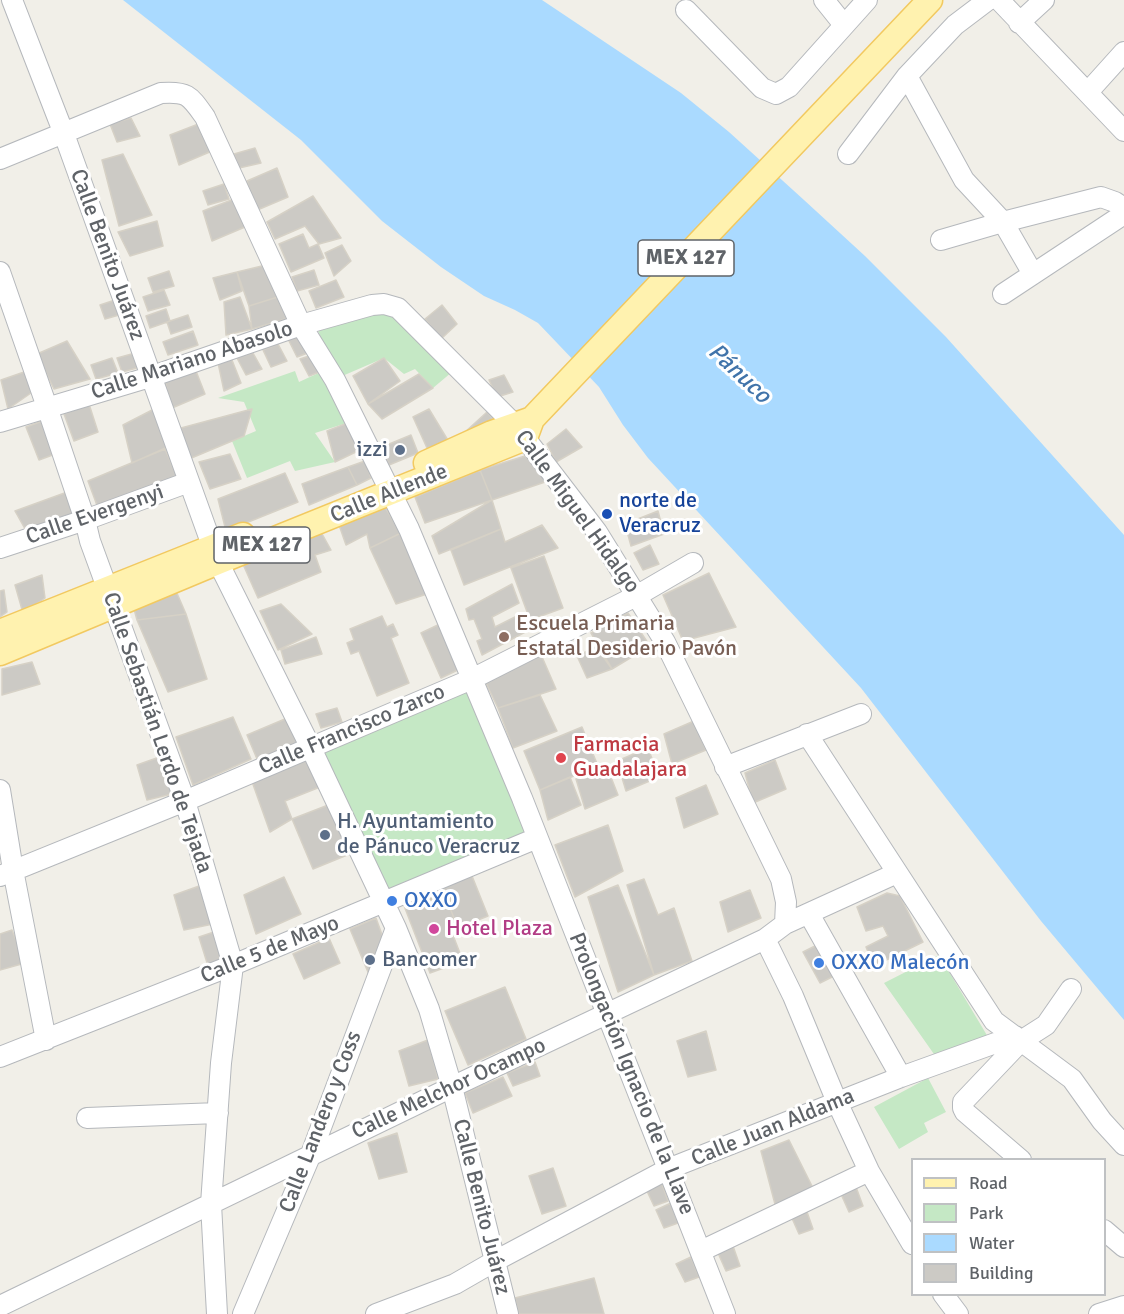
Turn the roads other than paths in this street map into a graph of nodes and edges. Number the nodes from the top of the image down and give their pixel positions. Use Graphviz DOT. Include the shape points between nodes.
graph roads {
  1 [pos="12,0"];
  2 [pos="824,0"];
  3 [pos="867,0"];
  4 [pos="930,0"];
  5 [pos="988,0"];
  6 [pos="999,0"];
  7 [pos="1044,0"];
  8 [pos="686,10"];
  9 [pos="1019,23"];
  10 [pos="844,25"];
  11 [pos="1124,52"];
  12 [pos="907,76"];
  13 [pos="1088,92"];
  14 [pos="1124,131"];
  15 [pos="64,134"];
  16 [pos="848,154"];
  17 [pos="0,159"];
  18 [pos="1124,208"];
  19 [pos="1124,214"];
  20 [pos="1003,222"];
  21 [pos="941,240"];
  22 [pos="0,272"];
  23 [pos="1033,274"];
  24 [pos="1003,294"];
  25 [pos="384,304"];
  26 [pos="301,325"];
  27 [pos="150,377"];
  28 [pos="47,407"];
  29 [pos="0,422"];
  30 [pos="524,428"];
  31 [pos="189,482"];
  32 [pos="389,487"];
  33 [pos="85,520"];
  34 [pos="0,548"];
  35 [pos="215,554"];
  36 [pos="693,563"];
  37 [pos="638,596"];
  38 [pos="110,598"];
  39 [pos="0,632"];
  40 [pos="0,653"];
  41 [pos="472,679"];
  42 [pos="861,714"];
  43 [pos="807,734"];
  44 [pos="310,747"];
  45 [pos="725,767"];
  46 [pos="0,790"];
  47 [pos="185,801"];
  48 [pos="537,838"];
  49 [pos="7,873"];
  50 [pos="897,873"];
  51 [pos="384,903"];
  52 [pos="809,914"];
  53 [pos="786,924"];
  54 [pos="396,928"];
  55 [pos="765,939"];
  56 [pos="233,965"];
  57 [pos="1071,989"];
  58 [pos="606,1014"];
  59 [pos="1018,1038"];
  60 [pos="46,1040"];
  61 [pos="0,1057"];
  62 [pos="901,1077"];
  63 [pos="452,1087"];
  64 [pos="837,1102"];
  65 [pos="218,1113"];
  66 [pos="87,1118"];
  67 [pos="1124,1145"];
  68 [pos="311,1154"];
  69 [pos="1019,1158"];
  70 [pos="668,1169"];
  71 [pos="869,1171"];
  72 [pos="211,1204"];
  73 [pos="1106,1232"];
  74 [pos="911,1242"];
  75 [pos="1124,1247"];
  76 [pos="701,1251"];
  77 [pos="495,1261"];
  78 [pos="945,1296"];
  79 [pos="0,1306"];
  80 [pos="1124,1306"];
  81 [pos="218,1314"];
  82 [pos="243,1314"];
  83 [pos="376,1314"];
  84 [pos="508,1314"];
  85 [pos="725,1314"];
  86 [pos="958,1314"];
  87 [pos="1100,1314"];
  1 -- 15 [label="street, Calle Benito Juárez"];
  2 -- 10 [label="street"];
  3 -- 10 [label="street"];
  4 -- 30 [label="main road, Calle Allende / MEX 127"];
  5 -- 12 [label="street" via="955,25"];
  6 -- 9 [label="street"];
  7 -- 9 [label="street"];
  8 -- 10 [label="street" via="762,88 776,94 789,87"];
  9 -- 13 [label="street"];
  11 -- 13 [label="street"];
  12 -- 16 [label="street"];
  12 -- 20 [label="street" via="964,180"];
  13 -- 14 [label="street"];
  15 -- 17 [label="street"];
  15 -- 26 [label="street, Prolongación Ignacio de la Llave" via="161,93 179,92 192,99 205,117"];
  15 -- 27 [label="street, Calle Benito Juárez"];
  18 -- 20 [label="street" via="1101,197"];
  19 -- 23 [label="street"];
  20 -- 21 [label="street"];
  20 -- 23 [label="street"];
  22 -- 28 [label="street, Calle Sebastián Lerdo de Tejada"];
  23 -- 24 [label="street"];
  25 -- 26 [label="street, Calle Mariano Abasolo"];
  25 -- 30 [label="street, Calle Miguel Hidalgo" via="398,308"];
  26 -- 27 [label="street, Calle Mariano Abasolo"];
  26 -- 32 [label="street, Prolongación Ignacio de la Llave" via="335,380"];
  27 -- 28 [label="street, Calle Mariano Abasolo"];
  27 -- 31 [label="street, Calle Benito Juárez"];
  28 -- 29 [label="street, Calle Mariano Abasolo"];
  28 -- 33 [label="street, Calle Sebastián Lerdo de Tejada"];
  30 -- 32 [label="main road, Calle Allende / MEX 127"];
  30 -- 37 [label="street, Calle Miguel Hidalgo"];
  31 -- 33 [label="street, Calle Evergenyi"];
  31 -- 35 [label="street, Calle Benito Juárez"];
  32 -- 35 [label="main road, Calle Allende / MEX 127"];
  32 -- 41 [label="street, Prolongación Ignacio de la Llave"];
  33 -- 34 [label="street, Calle Evergenyi"];
  33 -- 38 [label="street, Calle Sebastián Lerdo de Tejada"];
  35 -- 38 [label="main road, Calle Allende / MEX 127"];
  35 -- 44 [label="street, Calle Benito Juárez"];
  36 -- 37 [label="street, Calle Francisco Zarco"];
  37 -- 41 [label="street, Calle Francisco Zarco"];
  37 -- 45 [label="street, Calle Miguel Hidalgo" via="665,642"];
  38 -- 39 [label="main road, Calle Allende / MEX 127"];
  38 -- 40 [label="main road, Calle Allende / MEX 127"];
  38 -- 47 [label="street, Calle Sebastián Lerdo de Tejada"];
  41 -- 44 [label="street, Calle Francisco Zarco"];
  41 -- 48 [label="street, Prolongación Ignacio de la Llave"];
  42 -- 43 [label="street"];
  43 -- 45 [label="street"];
  43 -- 50 [label="street"];
  44 -- 47 [label="street, Calle Francisco Zarco"];
  44 -- 51 [label="street, Calle Benito Juárez"];
  45 -- 53 [label="street, Calle Miguel Hidalgo" via="781,879"];
  46 -- 49 [label="street"];
  47 -- 49 [label="street, Calle Francisco Zarco"];
  47 -- 56 [label="street, Calle Sebastián Lerdo de Tejada"];
  48 -- 51 [label="street, Calle 5 de Mayo"];
  48 -- 58 [label="street, Prolongación Ignacio de la Llave"];
  49 -- 60 [label="street"];
  50 -- 52 [label="street, Calle Melchor Ocampo"];
  50 -- 59 [label="street" via="994,1021"];
  51 -- 54 [label="street, Calle Benito Juárez"];
  51 -- 56 [label="street, Calle 5 de Mayo"];
  52 -- 53 [label="street, Calle Melchor Ocampo"];
  52 -- 62 [label="street"];
  53 -- 55 [label="street, Calle Melchor Ocampo"];
  54 -- 63 [label="street, Calle Benito Juárez" via="429,1009"];
  54 -- 68 [label="street, Calle Landero y Coss"];
  55 -- 58 [label="street, Calle Melchor Ocampo"];
  55 -- 64 [label="street"];
  56 -- 60 [label="street, Calle 5 de Mayo"];
  56 -- 65 [label="street, Calle Sebastián Lerdo de Tejada"];
  57 -- 59 [label="street" via="1046,1025"];
  58 -- 63 [label="street, Calle Melchor Ocampo"];
  58 -- 70 [label="street, Prolongación Ignacio de la Llave"];
  59 -- 62 [label="street, Calle Juan Aldama"];
  59 -- 67 [label="street" via="1072,1079"];
  59 -- 69 [label="street" via="963,1102 963,1108"];
  60 -- 61 [label="street, Calle 5 de Mayo"];
  62 -- 64 [label="street, Calle Juan Aldama"];
  63 -- 68 [label="street, Calle Melchor Ocampo"];
  63 -- 77 [label="street, Calle Benito Juárez"];
  64 -- 70 [label="street, Calle Juan Aldama"];
  64 -- 71 [label="street"];
  65 -- 66 [label="street"];
  65 -- 72 [label="street, Calle Sebastián Lerdo de Tejada"];
  68 -- 72 [label="street, Calle Melchor Ocampo"];
  68 -- 82 [label="street, Calle Landero y Coss"];
  70 -- 76 [label="street, Prolongación Ignacio de la Llave"];
  70 -- 77 [label="street, Calle Juan Aldama"];
  71 -- 74 [label="street"];
  71 -- 76 [label="street"];
  72 -- 79 [label="street, Calle Melchor Ocampo"];
  72 -- 81 [label="street, Calle Sebastián Lerdo de Tejada"];
  73 -- 75 [label="street"];
  76 -- 85 [label="street, Prolongación Ignacio de la Llave"];
  77 -- 83 [label="street, Calle Juan Aldama" via="455,1284"];
  77 -- 84 [label="street, Calle Benito Juárez"];
  78 -- 86 [label="street"];
  80 -- 87 [label="street"];
}
